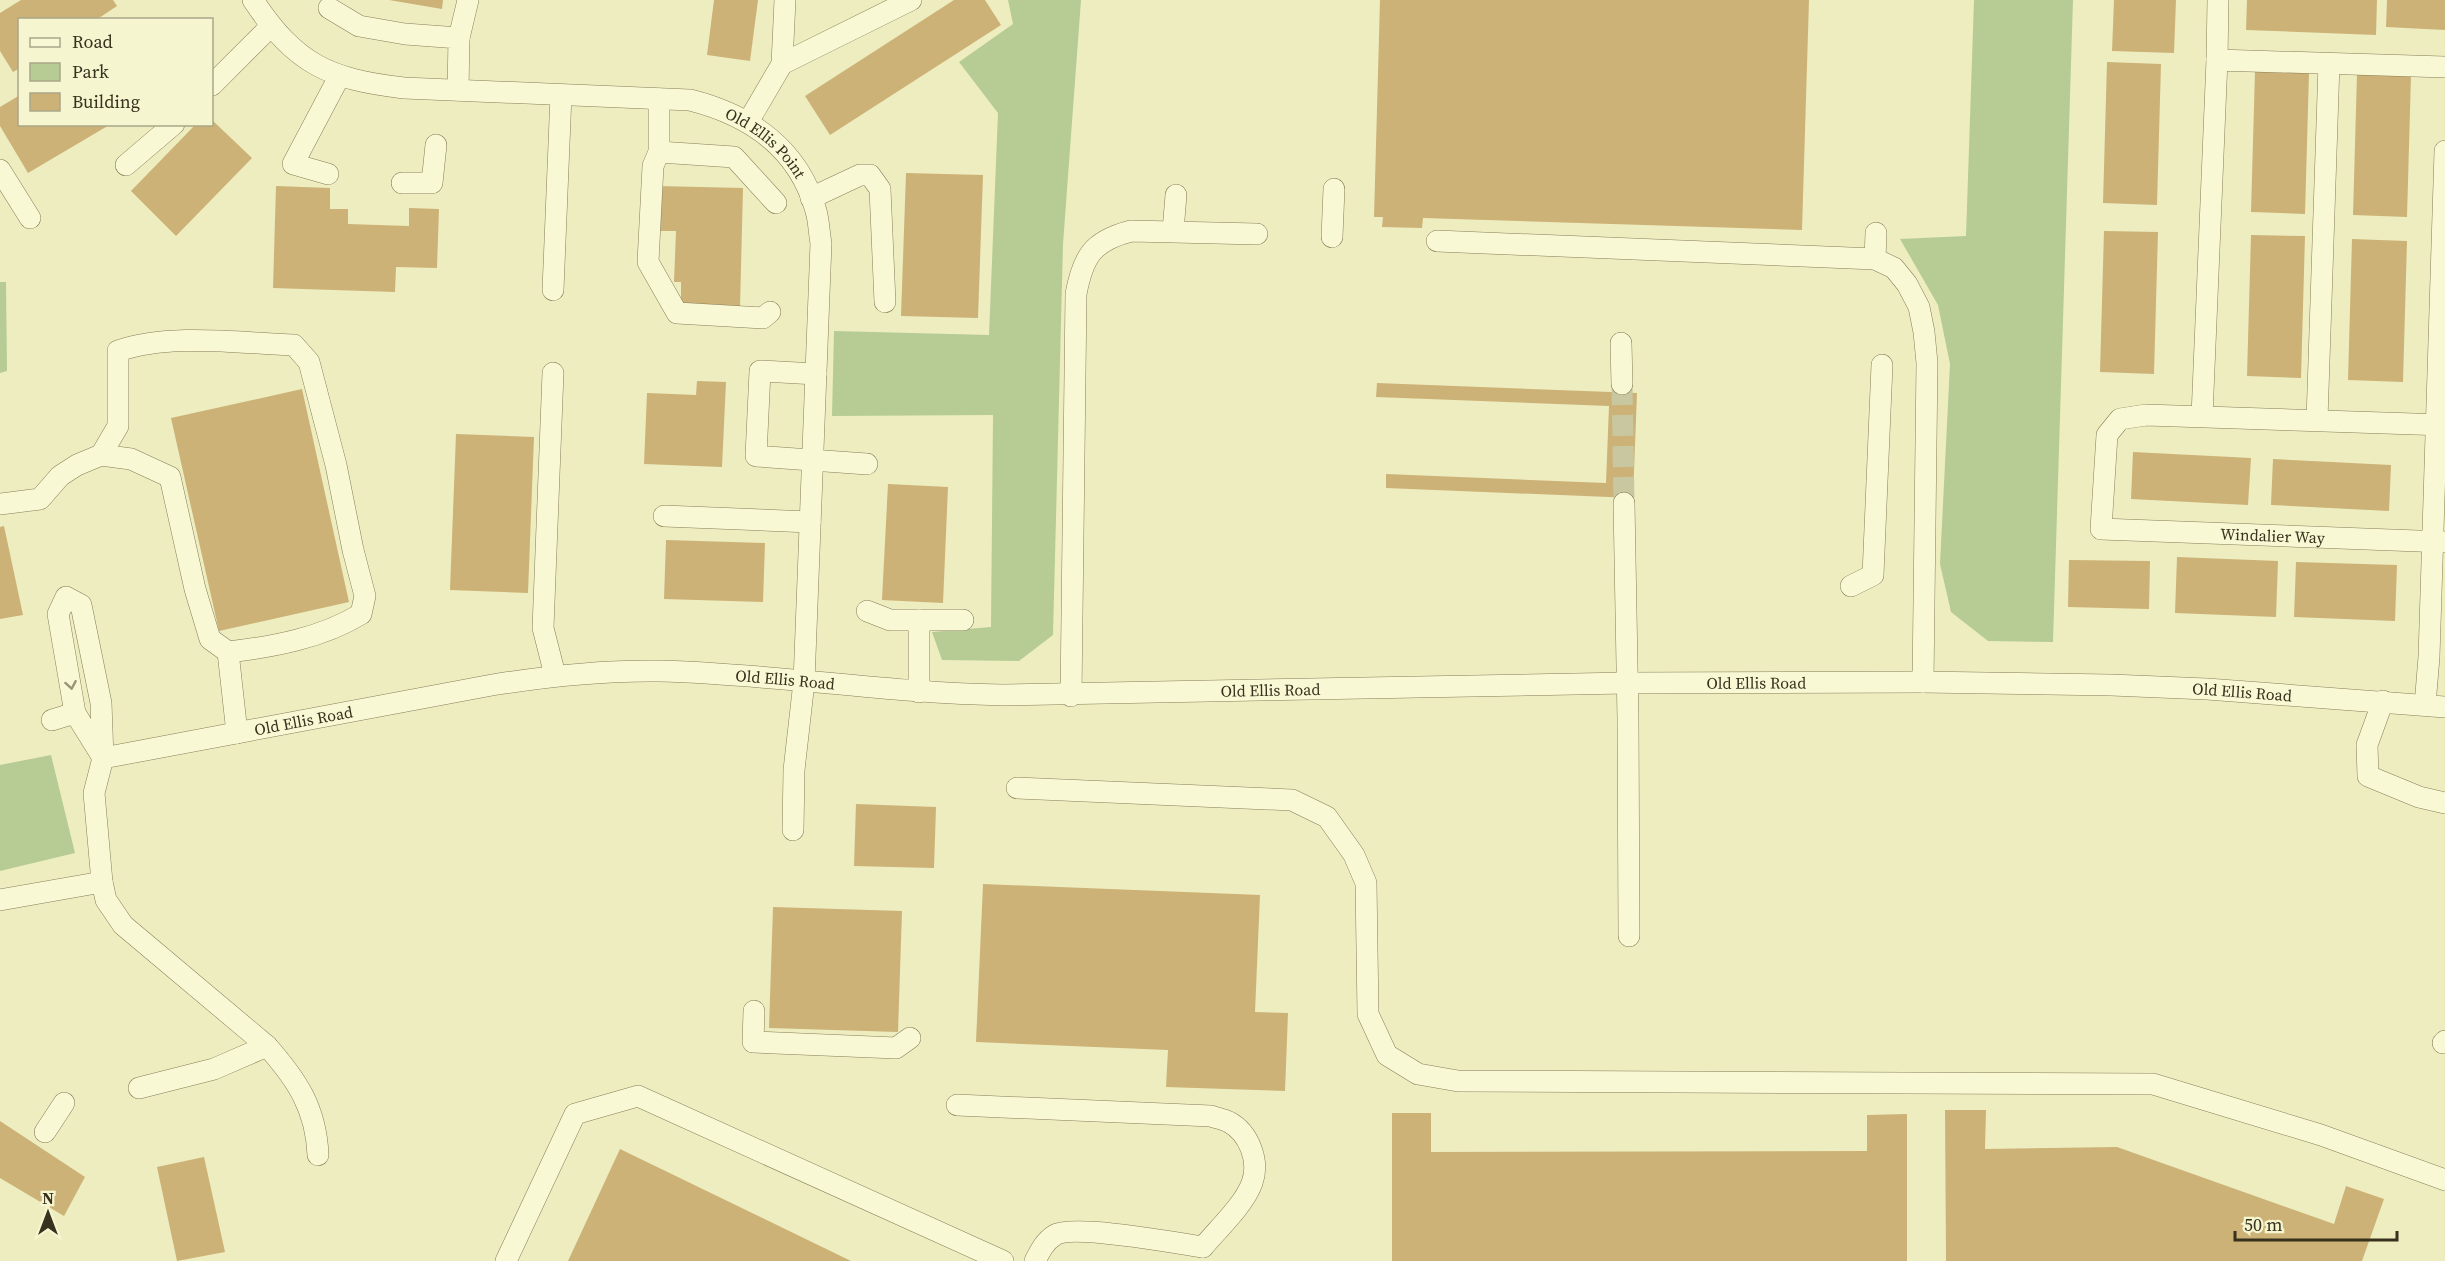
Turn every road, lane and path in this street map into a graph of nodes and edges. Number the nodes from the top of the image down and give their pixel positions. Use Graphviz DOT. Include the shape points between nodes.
graph roads {
  1 [pos="253,0"];
  2 [pos="468,0"];
  3 [pos="785,0"];
  4 [pos="911,0"];
  5 [pos="2218,0"];
  6 [pos="329,9"];
  7 [pos="271,26"];
  8 [pos="459,38"];
  9 [pos="2217,60"];
  10 [pos="782,64"];
  11 [pos="2329,64"];
  12 [pos="2445,68"];
  13 [pos="339,77"];
  14 [pos="213,84"];
  15 [pos="458,90"];
  16 [pos="561,94"];
  17 [pos="659,99"];
  18 [pos="748,122"];
  19 [pos="172,126"];
  20 [pos="436,145"];
  21 [pos="2445,151"];
  22 [pos="659,153"];
  23 [pos="126,165"];
  24 [pos="0,170"];
  25 [pos="328,174"];
  26 [pos="402,183"];
  27 [pos="1334,189"];
  28 [pos="1176,195"];
  29 [pos="811,198"];
  30 [pos="776,203"];
  31 [pos="30,218"];
  32 [pos="1173,231"];
  33 [pos="1257,234"];
  34 [pos="1876,234"];
  35 [pos="1332,237"];
  36 [pos="1437,241"];
  37 [pos="1875,259"];
  38 [pos="553,290"];
  39 [pos="885,302"];
  40 [pos="770,312"];
  41 [pos="1621,343"];
  42 [pos="1882,365"];
  43 [pos="553,373"];
  44 [pos="816,374"];
  45 [pos="1622,384"];
  46 [pos="2202,416"];
  47 [pos="2317,420"];
  48 [pos="2441,424"];
  49 [pos="101,455"];
  50 [pos="813,459"];
  51 [pos="867,464"];
  52 [pos="0,504"];
  53 [pos="1623,504"];
  54 [pos="664,516"];
  55 [pos="810,522"];
  56 [pos="2439,542"];
  57 [pos="1851,586"];
  58 [pos="867,611"];
  59 [pos="919,620"];
  60 [pos="963,620"];
  61 [pos="90,640"];
  62 [pos="64,646"];
  63 [pos="228,652"];
  64 [pos="555,675"];
  65 [pos="804,682"];
  66 [pos="1923,682"];
  67 [pos="1626,683"];
  68 [pos="919,692"];
  69 [pos="1071,696"];
  70 [pos="2383,701"];
  71 [pos="2435,706"];
  72 [pos="75,713"];
  73 [pos="52,720"];
  74 [pos="237,733"];
  75 [pos="103,758"];
  76 [pos="1017,788"];
  77 [pos="2445,803"];
  78 [pos="793,830"];
  79 [pos="102,882"];
  80 [pos="0,900"];
  81 [pos="1629,936"];
  82 [pos="754,1011"];
  83 [pos="910,1038"];
  84 [pos="267,1046"];
  85 [pos="139,1088"];
  86 [pos="64,1102"];
  87 [pos="957,1105"];
  88 [pos="45,1132"];
  89 [pos="318,1155"];
  90 [pos="2445,1180"];
  91 [pos="1206,1254"];
  92 [pos="506,1261"];
  93 [pos="1003,1261"];
  94 [pos="1035,1261"];
  1 -- 7 [label="street, Old Ellis Point"];
  2 -- 8 [label="street"];
  3 -- 10 [label="street"];
  4 -- 10 [label="street"];
  5 -- 9 [label="street"];
  6 -- 8 [label="street" via="359,26"];
  7 -- 13 [label="street, Old Ellis Point" via="315,66"];
  7 -- 14 [label="street"];
  8 -- 15 [label="street"];
  9 -- 11 [label="street"];
  9 -- 46 [label="street"];
  10 -- 18 [label="street"];
  11 -- 12 [label="street"];
  11 -- 47 [label="street"];
  13 -- 15 [label="street, Old Ellis Point" via="404,88"];
  13 -- 25 [label="street" via="293,164"];
  15 -- 16 [label="street, Old Ellis Point"];
  16 -- 17 [label="street, Old Ellis Point"];
  16 -- 38 [label="street"];
  17 -- 18 [label="street, Old Ellis Point" via="700,102"];
  17 -- 22 [label="street"];
  18 -- 29 [label="street, Old Ellis Point" via="790,159"];
  19 -- 23 [label="street"];
  20 -- 26 [label="street" via="432,183"];
  21 -- 48 [label="street"];
  22 -- 30 [label="street" via="734,157"];
  22 -- 40 [label="street" via="653,166 648,262 677,313 763,318"];
  24 -- 31 [label="street"];
  27 -- 35 [label="street"];
  28 -- 32 [label="street"];
  29 -- 39 [label="street" via="860,175 870,175 880,189"];
  29 -- 44 [label="street, Old Ellis Point" via="821,243"];
  32 -- 33 [label="street"];
  32 -- 69 [label="street" via="1131,231 1113,236 1087,257 1080,273 1076,294"];
  34 -- 37 [label="street"];
  36 -- 37 [label="street"];
  37 -- 66 [label="street" via="1894,268 1907,284 1919,307 1924,333 1927,363"];
  41 -- 45 [label="street"];
  42 -- 57 [label="street" via="1873,575"];
  43 -- 64 [label="street" via="543,628"];
  44 -- 50 [label="street, Old Ellis Point"];
  44 -- 50 [label="street" via="760,371 756,456"];
  46 -- 47 [label="street"];
  46 -- 56 [label="street, Windalier Way" via="2146,415 2120,419 2107,435 2102,529"];
  47 -- 48 [label="street"];
  48 -- 56 [label="street"];
  49 -- 52 [label="street" via="60,476 40,499"];
  49 -- 63 [label="street" via="131,459 170,477 210,639"];
  49 -- 63 [label="street" via="118,426 118,351 137,344 200,341 294,345 309,362 365,596 361,614 340,627 278,644"];
  50 -- 51 [label="street"];
  50 -- 55 [label="street, Old Ellis Point"];
  53 -- 67 [label="street"];
  54 -- 55 [label="street"];
  55 -- 65 [label="street, Old Ellis Point"];
  56 -- 71 [label="street" via="2429,657"];
  58 -- 59 [label="street" via="890,620"];
  59 -- 60 [label="street"];
  59 -- 68 [label="street"];
  61 -- 62 [label="street"];
  61 -- 62 [label="street" via="81,605 66,597 58,614"];
  61 -- 75 [label="street" via="102,703"];
  62 -- 72 [label="street, one-way"];
  63 -- 74 [label="street"];
  64 -- 65 [label="street, Old Ellis Road" via="660,671"];
  64 -- 74 [label="street, Old Ellis Road"];
  65 -- 68 [label="street, Old Ellis Road"];
  65 -- 78 [label="street, Old Ellis Point" via="794,770"];
  66 -- 67 [label="street, Old Ellis Road"];
  66 -- 70 [label="street, Old Ellis Road" via="2111,685"];
  67 -- 69 [label="street, Old Ellis Road"];
  67 -- 81 [label="street"];
  68 -- 69 [label="street, Old Ellis Road"];
  70 -- 71 [label="street, Old Ellis Road"];
  70 -- 77 [label="street" via="2367,745 2368,776"];
  72 -- 73 [label="street"];
  72 -- 75 [label="street"];
  74 -- 75 [label="street, Old Ellis Road"];
  75 -- 79 [label="street" via="94,793"];
  76 -- 90 [label="street" via="1292,800 1328,817 1354,855 1366,883 1368,1014 1387,1055 1418,1074 1458,1081 2153,1084 2321,1135"];
  79 -- 80 [label="street"];
  79 -- 84 [label="street" via="106,900 123,925"];
  82 -- 83 [label="street" via="753,1042 896,1048"];
  84 -- 85 [label="street" via="214,1069"];
  84 -- 89 [label="street" via="305,1096 318,1134"];
  86 -- 88 [label="street"];
  87 -- 91 [label="street" via="1210,1116 1228,1121 1242,1132 1251,1147 1255,1162 1252,1183"];
  91 -- 94 [label="street" via="1088,1231 1067,1231 1055,1235"];
  92 -- 93 [label="street" via="575,1114 638,1096"];
}
